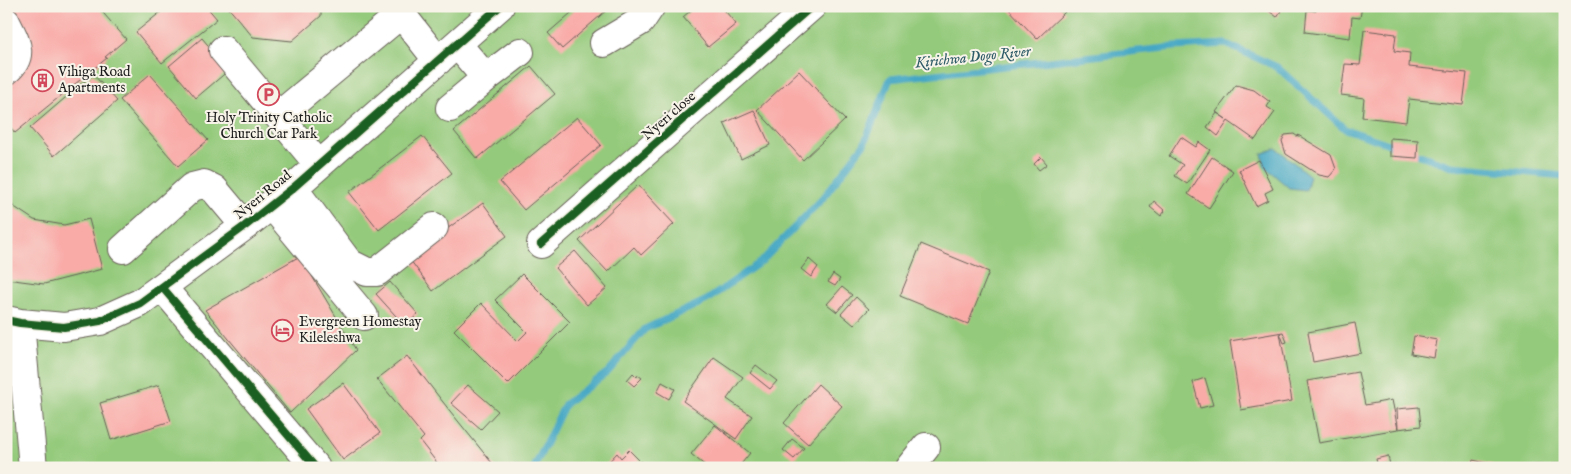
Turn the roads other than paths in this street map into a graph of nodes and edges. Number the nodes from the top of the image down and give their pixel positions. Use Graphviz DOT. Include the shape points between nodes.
graph roads {
  1 [pos="500,6"];
  2 [pos="651,6"];
  3 [pos="812,6"];
  4 [pos="398,10"];
  5 [pos="6,22"];
  6 [pos="604,43"];
  7 [pos="222,50"];
  8 [pos="448,52"];
  9 [pos="520,52"];
  10 [pos="6,71"];
  11 [pos="486,78"];
  12 [pos="450,108"];
  13 [pos="278,116"];
  14 [pos="319,165"];
  15 [pos="292,188"];
  16 [pos="271,204"];
  17 [pos="245,226"];
  18 [pos="434,227"];
  19 [pos="541,244"];
  20 [pos="123,249"];
  21 [pos="162,287"];
  22 [pos="364,316"];
  23 [pos="13,321"];
  24 [pos="926,447"];
  25 [pos="33,468"];
  26 [pos="316,468"];
  27 [pos="909,468"];
  1 -- 8 [label="street, Nyeri Road"];
  2 -- 6 [label="street" via="641,21"];
  3 -- 19 [label="street, Nyeri close"];
  4 -- 8 [label="street"];
  4 -- 13 [label="street"];
  5 -- 10 [label="street" via="18,48 14,64"];
  7 -- 13 [label="street"];
  8 -- 11 [label="street"];
  8 -- 14 [label="street, Nyeri Road"];
  9 -- 11 [label="street"];
  11 -- 12 [label="street"];
  13 -- 14 [label="street"];
  14 -- 15 [label="street, Nyeri Road"];
  15 -- 16 [label="street, Nyeri Road"];
  15 -- 18 [label="street" via="349,263 367,272 377,272"];
  16 -- 17 [label="street, Nyeri Road"];
  16 -- 22 [label="street"];
  17 -- 20 [label="street" via="214,189 204,184 192,187"];
  17 -- 21 [label="street, Nyeri Road"];
  21 -- 23 [label="street, Nyeri Road" via="140,303 100,321 64,327"];
  21 -- 26 [label="street"];
  23 -- 25 [label="street"];
  24 -- 27 [label="street"];
}
